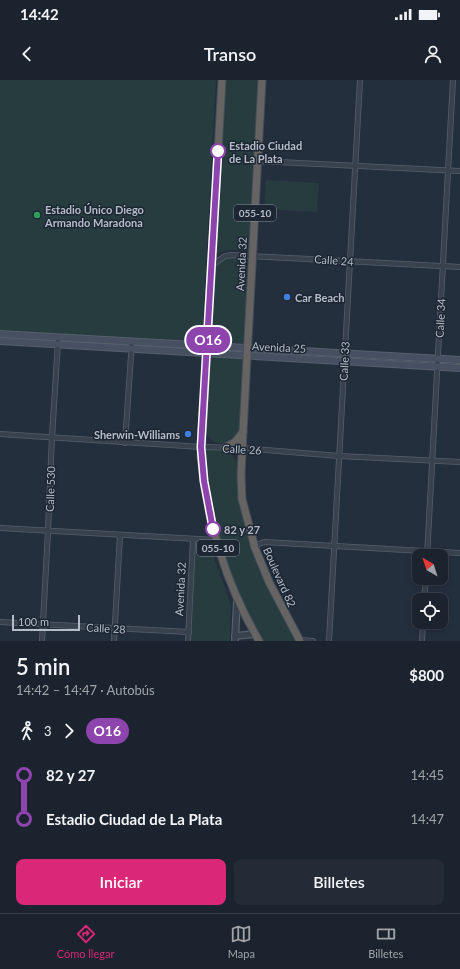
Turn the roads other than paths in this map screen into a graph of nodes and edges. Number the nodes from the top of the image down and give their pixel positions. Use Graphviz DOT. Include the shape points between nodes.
graph roads {
  1 [pos="222,80"];
  2 [pos="262,80"];
  3 [pos="360,80"];
  4 [pos="453,80"];
  5 [pos="258,161"];
  6 [pos="355,166"];
  7 [pos="448,171"];
  8 [pos="460,171"];
  9 [pos="253,255"];
  10 [pos="350,261"];
  11 [pos="211,266"];
  12 [pos="443,266"];
  13 [pos="460,267"];
  14 [pos="0,334"];
  15 [pos="0,341"];
  16 [pos="59,341"];
  17 [pos="132,344"];
  18 [pos="208,345"];
  19 [pos="248,347"];
  20 [pos="207,353"];
  21 [pos="345,353"];
  22 [pos="248,355"];
  23 [pos="438,358"];
  24 [pos="460,360"];
  25 [pos="344,361"];
  26 [pos="437,367"];
  27 [pos="460,368"];
  28 [pos="243,432"];
  29 [pos="0,434"];
  30 [pos="52,437"];
  31 [pos="125,443"];
  32 [pos="201,447"];
  33 [pos="224,448"];
  34 [pos="243,448"];
  35 [pos="339,456"];
  36 [pos="432,461"];
  37 [pos="460,462"];
  38 [pos="0,528"];
  39 [pos="48,531"];
  40 [pos="120,535"];
  41 [pos="193,539"];
  42 [pos="216,540"];
  43 [pos="254,546"];
  44 [pos="334,546"];
  45 [pos="427,549"];
  46 [pos="412,553"];
  47 [pos="448,553"];
  48 [pos="460,553"];
  49 [pos="237,600"];
  50 [pos="0,622"];
  51 [pos="42,625"];
  52 [pos="115,628"];
  53 [pos="423,629"];
  54 [pos="189,632"];
  55 [pos="235,638"];
  56 [pos="257,638"];
  57 [pos="42,641"];
  58 [pos="114,641"];
  59 [pos="188,641"];
  60 [pos="299,641"];
  61 [pos="313,641"];
  62 [pos="328,641"];
  63 [pos="422,641"];
  1 -- 11 [label="highway, 055-10"];
  2 -- 5 [label="highway, Avenida 32 / 055-10"];
  3 -- 6 [label="street, Calle 33"];
  4 -- 7 [label="street, Calle 34"];
  5 -- 6 [label="street"];
  5 -- 9 [label="highway, Avenida 32 / 055-10"];
  6 -- 7 [label="street"];
  6 -- 10 [label="street, Calle 33"];
  7 -- 8 [label="street"];
  7 -- 12 [label="street, Calle 34"];
  9 -- 10 [label="street, Calle 24"];
  9 -- 11 [label="street, Calle 24" via="225,256"];
  9 -- 19 [label="highway, Avenida 32 / 055-10"];
  10 -- 12 [label="street, Calle 24"];
  10 -- 21 [label="street, Calle 33"];
  11 -- 18 [label="highway, 055-10"];
  12 -- 13 [label="street, Calle 24"];
  12 -- 23 [label="street, Calle 34"];
  14 -- 16 [label="main road, Avenida 25"];
  15 -- 16 [label="main road, Avenida 25"];
  16 -- 17 [label="main road, Avenida 25"];
  16 -- 30 [label="street, Calle 530"];
  17 -- 18 [label="main road, Avenida 25"];
  17 -- 20 [label="main road, Avenida 25"];
  17 -- 31 [label="street"];
  18 -- 19 [label="main road, Avenida 25"];
  18 -- 20 [label="highway, 055-10"];
  19 -- 21 [label="main road, Avenida 25"];
  19 -- 22 [label="highway, Avenida 32 / 055-10"];
  20 -- 22 [label="main road, Avenida 25"];
  20 -- 32 [label="highway, 055-10"];
  21 -- 23 [label="main road, Avenida 25"];
  21 -- 25 [label="street, Calle 33"];
  22 -- 25 [label="main road, Avenida 25"];
  22 -- 28 [label="highway, Avenida 32 / 055-10"];
  23 -- 24 [label="main road, Avenida 25"];
  23 -- 26 [label="street, Calle 34"];
  25 -- 26 [label="main road, Avenida 25"];
  25 -- 35 [label="street, Calle 33"];
  26 -- 27 [label="main road, Avenida 25"];
  26 -- 36 [label="street, Calle 34"];
  28 -- 33 [label="highway" via="235,442"];
  28 -- 34 [label="highway, Avenida 32 / 055-10"];
  29 -- 30 [label="street, Calle 26"];
  30 -- 31 [label="street, Calle 26"];
  30 -- 39 [label="street, Calle 530"];
  31 -- 32 [label="street, Calle 26"];
  32 -- 33 [label="street, Calle 26"];
  32 -- 42 [label="highway, 055-10" via="204,481"];
  33 -- 34 [label="street, Calle 26"];
  34 -- 35 [label="street, Calle 26"];
  34 -- 43 [label="highway, Boulevard 82 / 055-10" via="242,499"];
  35 -- 36 [label="street, Calle 26"];
  35 -- 44 [label="street, Calle 33"];
  36 -- 37 [label="street, Calle 26"];
  36 -- 45 [label="street, Calle 34"];
  38 -- 39 [label="street"];
  39 -- 40 [label="street"];
  39 -- 51 [label="street, Calle 530"];
  40 -- 41 [label="street"];
  40 -- 52 [label="street"];
  41 -- 42 [label="street"];
  41 -- 54 [label="street, Avenida 32"];
  42 -- 49 [label="highway, 055-10"];
  43 -- 44 [label="street" via="264,542"];
  43 -- 60 [label="highway, Boulevard 82 / 055-10"];
  44 -- 46 [label="street"];
  44 -- 62 [label="street, Calle 33"];
  47 -- 48 [label="street"];
  49 -- 55 [label="street"];
  49 -- 56 [label="highway, 055-10"];
  50 -- 51 [label="street, Calle 28"];
  51 -- 52 [label="street, Calle 28"];
  51 -- 57 [label="street, Calle 530"];
  52 -- 54 [label="street, Calle 28"];
  52 -- 58 [label="street"];
  53 -- 63 [label="street"];
  54 -- 59 [label="street, Avenida 32"];
  55 -- 56 [label="street"];
  60 -- 61 [label="street"];
}
